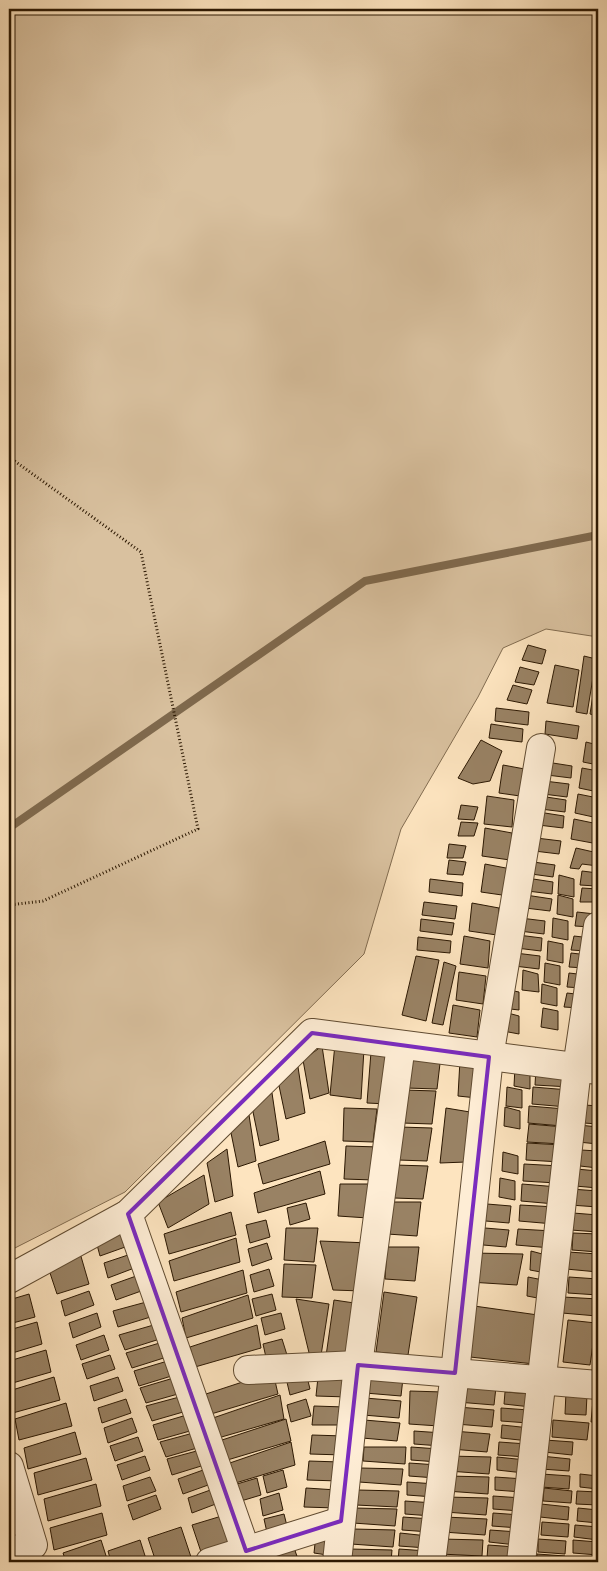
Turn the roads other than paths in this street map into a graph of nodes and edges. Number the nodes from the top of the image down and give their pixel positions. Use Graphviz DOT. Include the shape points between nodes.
graph roads {
  1 [pos="541,748"];
  2 [pos="598,926"];
  3 [pos="401,1045"];
  4 [pos="489,1057"];
  5 [pos="588,1069"];
  6 [pos="128,1214"];
  7 [pos="9,1279"];
  8 [pos="358,1365"];
  9 [pos="248,1370"];
  10 [pos="455,1373"];
  11 [pos="542,1380"];
  12 [pos="598,1385"];
  13 [pos="9,1466"];
  14 [pos="341,1521"];
  15 [pos="246,1551"];
  16 [pos="30,1553"];
  17 [pos="210,1562"];
  18 [pos="337,1562"];
  19 [pos="431,1562"];
  20 [pos="521,1562"];
  1 -- 4 [label="street"];
  2 -- 5 [label="street"];
  3 -- 4 [label="street"];
  3 -- 6 [label="street" via="312,1034"];
  3 -- 8 [label="street"];
  4 -- 5 [label="street"];
  4 -- 10 [label="street"];
  5 -- 11 [label="street"];
  6 -- 7 [label="street"];
  6 -- 15 [label="street"];
  8 -- 9 [label="street"];
  8 -- 10 [label="street"];
  8 -- 14 [label="street"];
  10 -- 11 [label="street"];
  10 -- 19 [label="street"];
  11 -- 12 [label="street"];
  11 -- 20 [label="street"];
  13 -- 16 [label="street"];
  14 -- 15 [label="street"];
  14 -- 18 [label="street"];
  15 -- 17 [label="street"];
}
